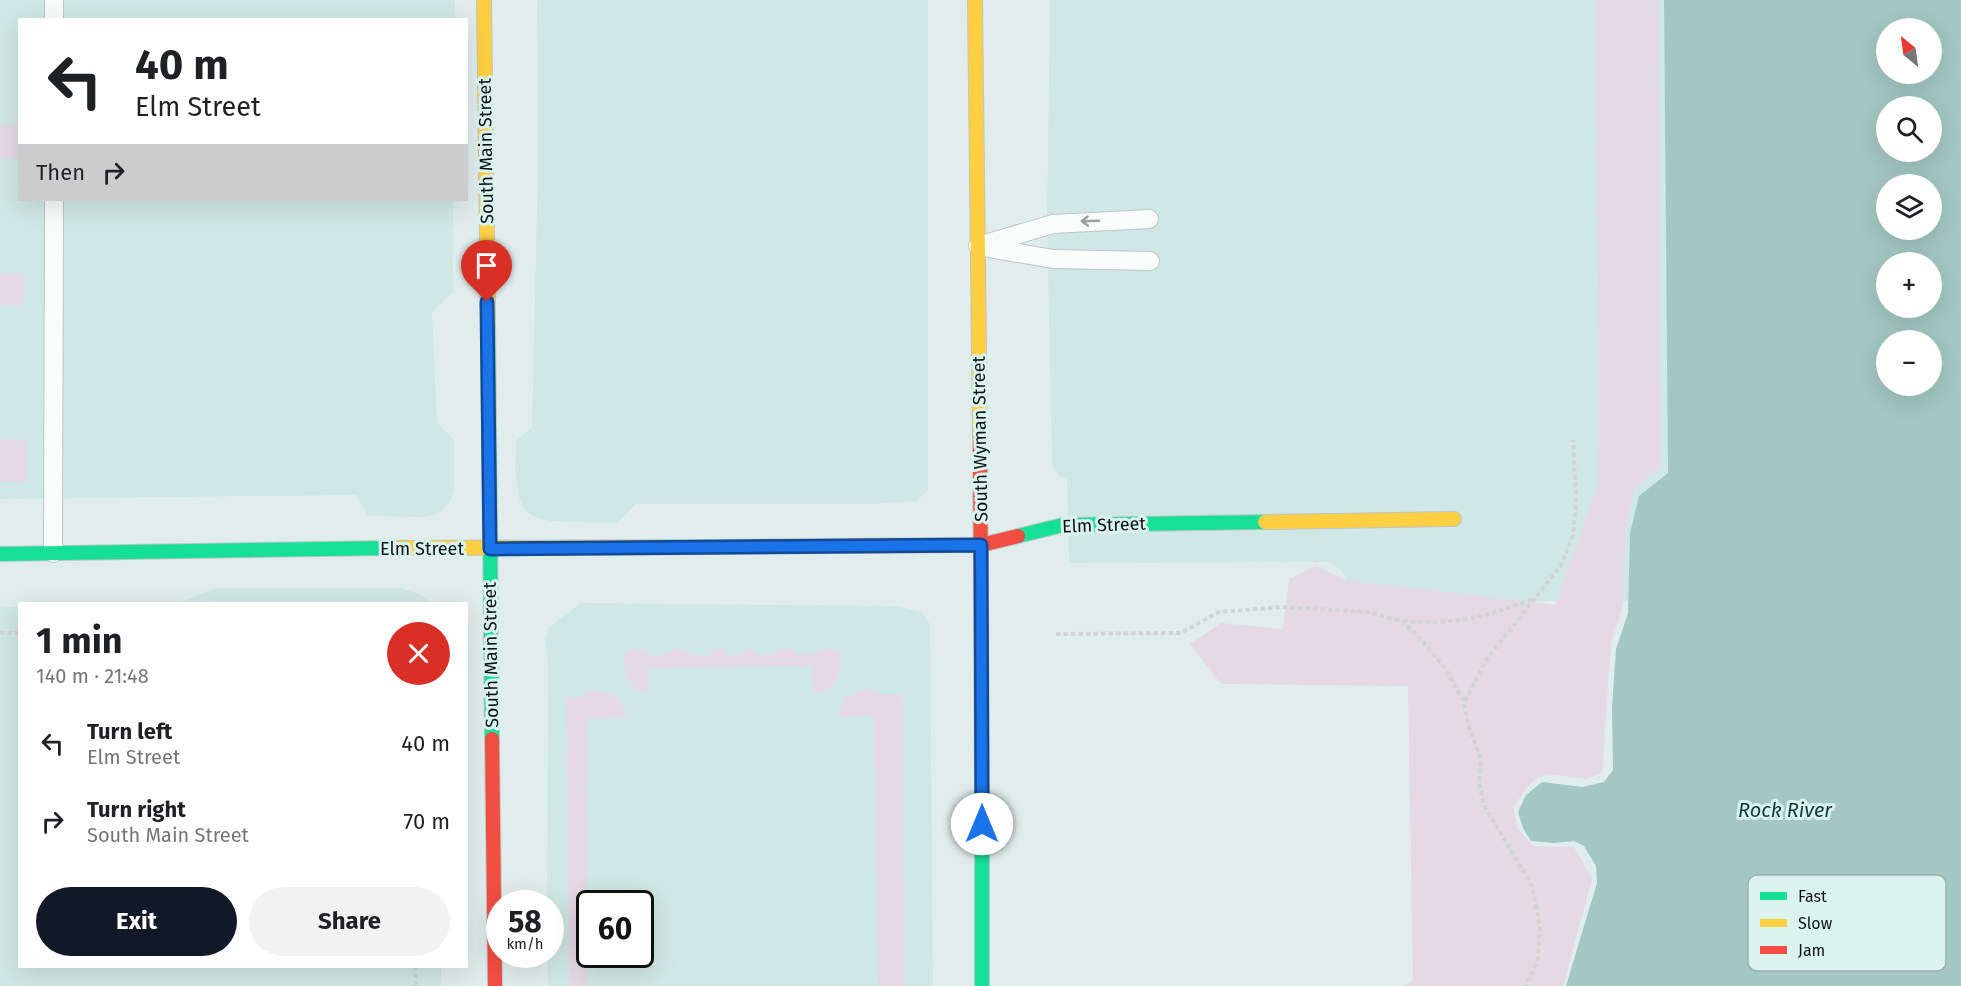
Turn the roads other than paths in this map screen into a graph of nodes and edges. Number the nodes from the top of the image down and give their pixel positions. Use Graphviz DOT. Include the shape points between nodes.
graph roads {
  1 [pos="54,0"];
  2 [pos="484,0"];
  3 [pos="975,0"];
  4 [pos="54,18"];
  5 [pos="54,201"];
  6 [pos="1149,219"];
  7 [pos="978,246"];
  8 [pos="1150,261"];
  9 [pos="1454,519"];
  10 [pos="981,545"];
  11 [pos="490,549"];
  12 [pos="0,554"];
  13 [pos="53,554"];
  14 [pos="495,986"];
  15 [pos="982,986"];
  1 -- 4 [label="lane"];
  2 -- 11 [label="street, South Main Street"];
  3 -- 7 [label="street, South Wyman Street"];
  5 -- 13 [label="lane"];
  6 -- 7 [label="lane, one-way" via="1053,224"];
  7 -- 8 [label="lane" via="1053,259"];
  7 -- 10 [label="street, South Wyman Street"];
  9 -- 10 [label="street, Elm Street" via="1063,525"];
  10 -- 11 [label="street, Elm Street"];
  10 -- 15 [label="street, South Wyman Street"];
  11 -- 13 [label="street, Elm Street"];
  11 -- 14 [label="street, South Main Street"];
  12 -- 13 [label="street, Elm Street"];
}
